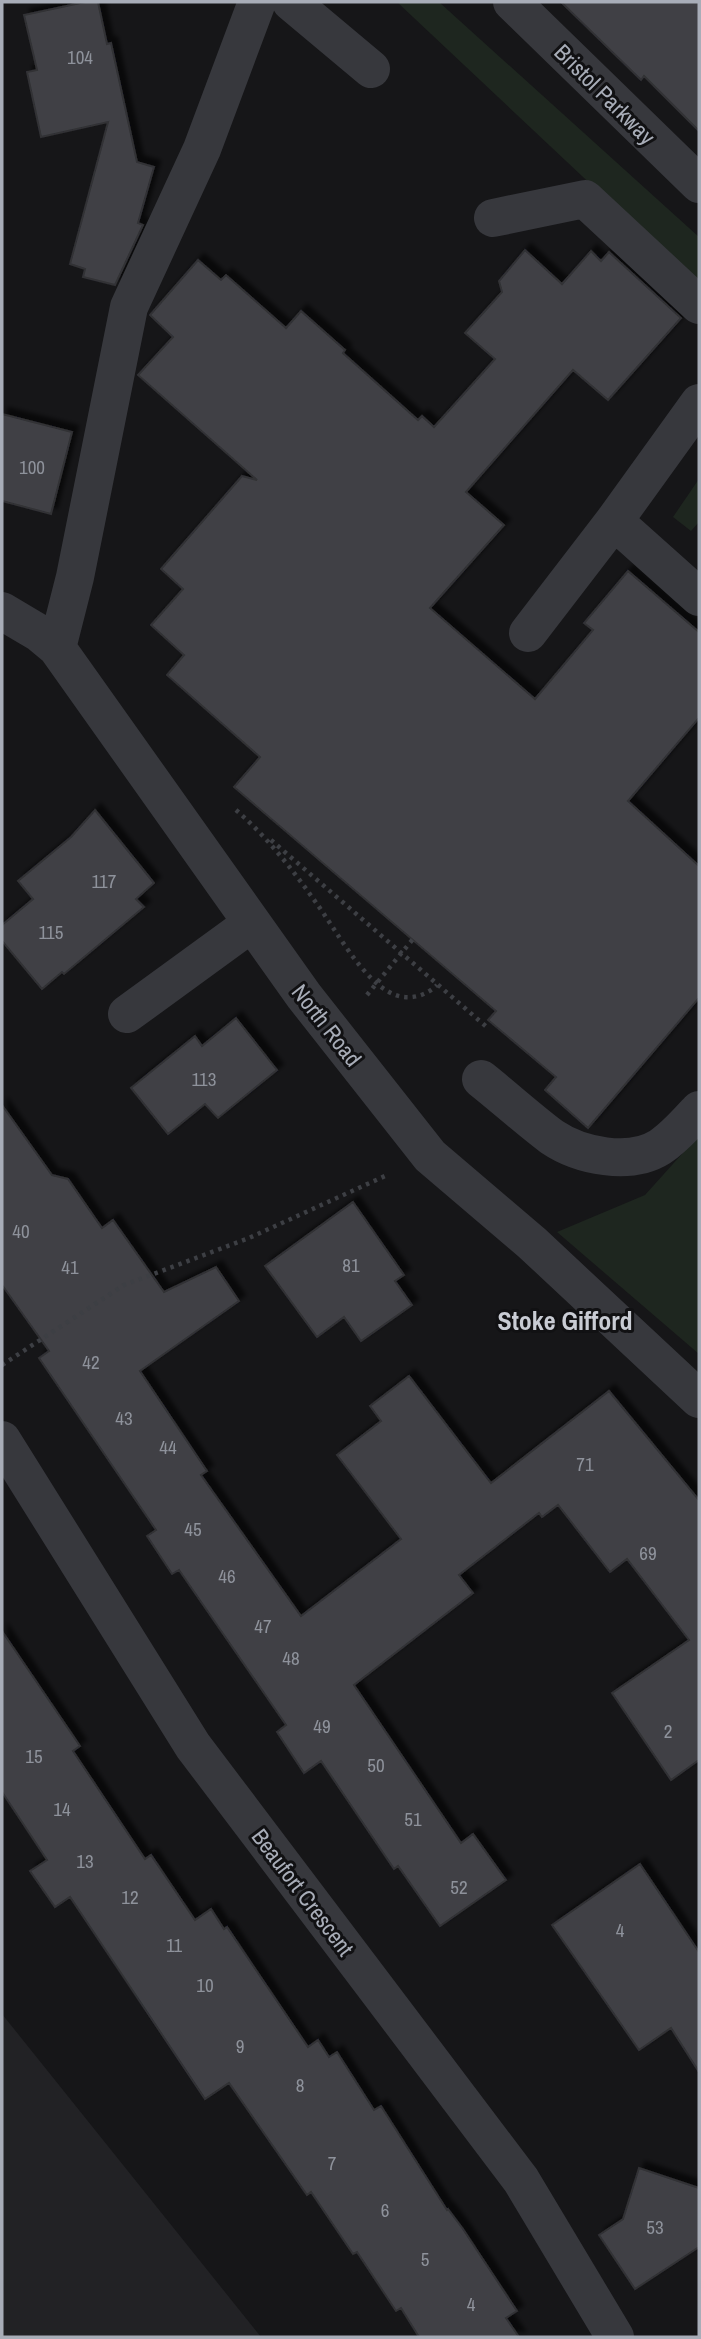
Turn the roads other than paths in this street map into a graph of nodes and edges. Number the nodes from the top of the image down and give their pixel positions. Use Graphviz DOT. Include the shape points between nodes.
graph roads {
  1 [pos="257,2"];
  2 [pos="290,2"];
  3 [pos="512,2"];
  4 [pos="371,69"];
  5 [pos="699,184"];
  6 [pos="493,218"];
  7 [pos="699,305"];
  8 [pos="699,402"];
  9 [pos="614,521"];
  10 [pos="699,597"];
  11 [pos="2,611"];
  12 [pos="528,634"];
  13 [pos="57,648"];
  14 [pos="252,923"];
  15 [pos="127,1014"];
  16 [pos="481,1079"];
  17 [pos="697,1113"];
  18 [pos="699,1399"];
  19 [pos="2,1440"];
  20 [pos="615,2337"];
  1 -- 13 [label="street" via="201,149 129,307"];
  2 -- 4 [label="street"];
  3 -- 5 [label="street, Bristol Parkway"];
  6 -- 7 [label="street" via="585,199"];
  8 -- 9 [label="street"];
  9 -- 10 [label="street"];
  9 -- 12 [label="street"];
  11 -- 13 [label="street, North Road"];
  13 -- 14 [label="street, North Road"];
  14 -- 15 [label="street"];
  14 -- 18 [label="street, North Road" via="430,1156"];
  16 -- 17 [label="street" via="554,1138 618,1159 660,1147"];
  19 -- 20 [label="street, Beaufort Crescent" via="193,1746 521,2180"];
}
